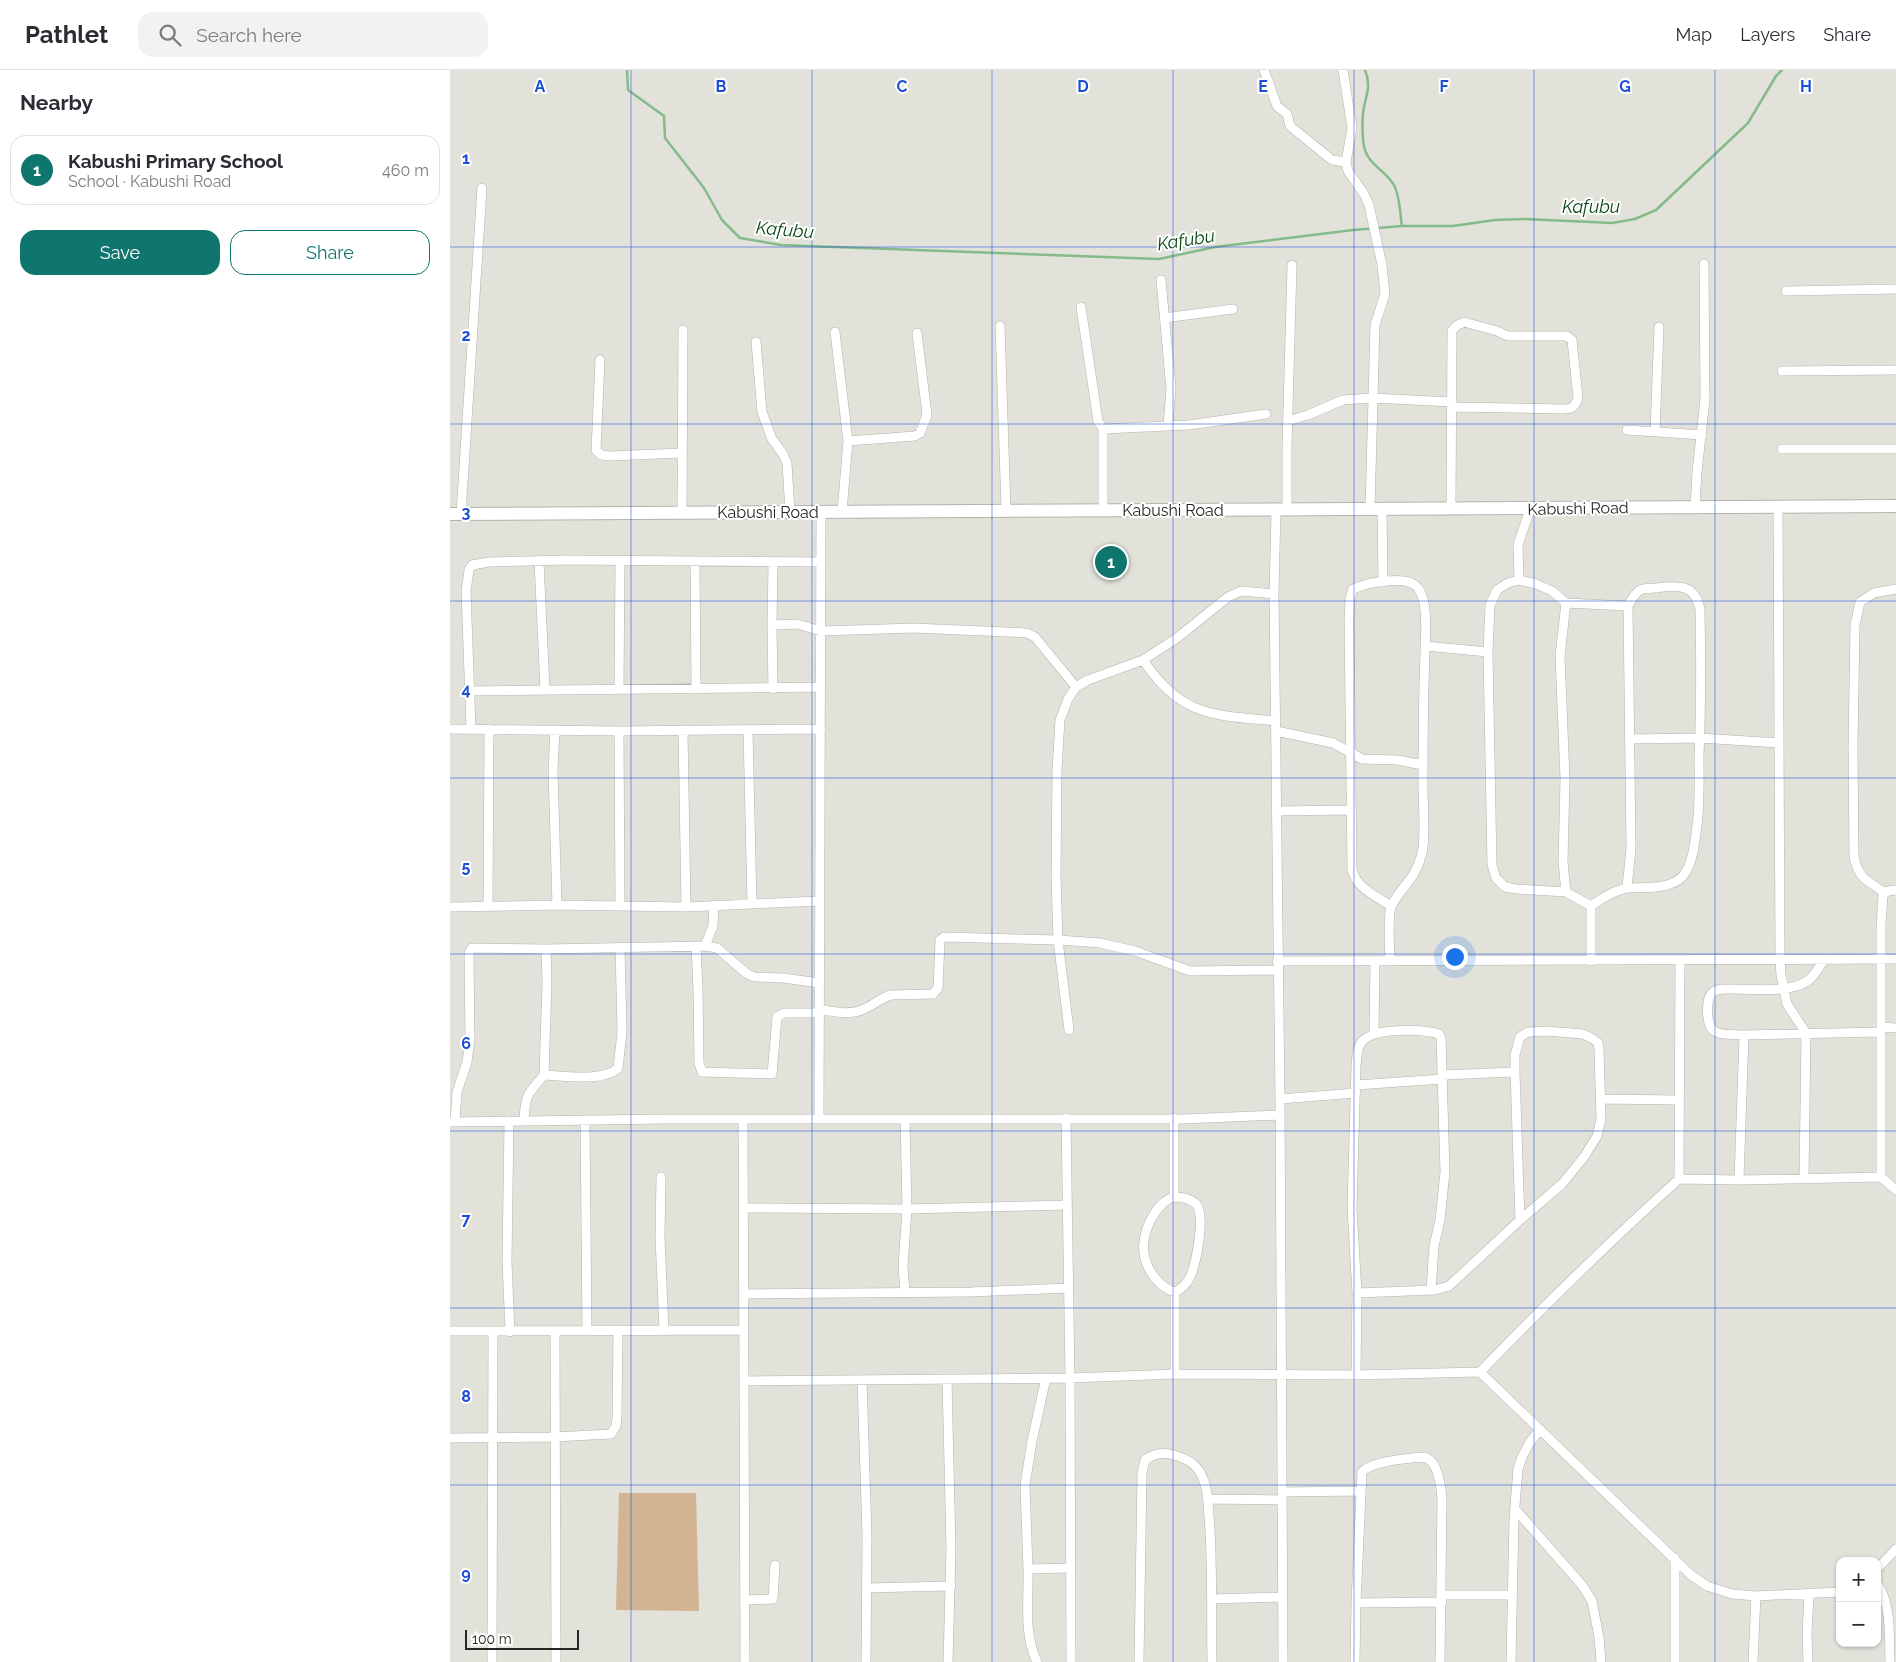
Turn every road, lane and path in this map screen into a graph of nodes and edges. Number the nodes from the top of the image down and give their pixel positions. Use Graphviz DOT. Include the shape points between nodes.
graph roads {
  1 [pos="1264,70"];
  2 [pos="1343,70"];
  3 [pos="1346,162"];
  4 [pos="482,188"];
  5 [pos="1704,264"];
  6 [pos="1292,265"];
  7 [pos="1161,280"];
  8 [pos="1896,289"];
  9 [pos="1786,291"];
  10 [pos="1081,307"];
  11 [pos="1233,309"];
  12 [pos="1164,318"];
  13 [pos="1000,326"];
  14 [pos="1659,326"];
  15 [pos="683,330"];
  16 [pos="835,332"];
  17 [pos="917,333"];
  18 [pos="756,342"];
  19 [pos="600,360"];
  20 [pos="1896,370"];
  21 [pos="1782,371"];
  22 [pos="1372,398"];
  23 [pos="1452,405"];
  24 [pos="1266,414"];
  25 [pos="1288,421"];
  26 [pos="1168,425"];
  27 [pos="1103,429"];
  28 [pos="1627,430"];
  29 [pos="1655,432"];
  30 [pos="1702,435"];
  31 [pos="848,441"];
  32 [pos="1782,448"];
  33 [pos="1896,449"];
  34 [pos="681,452"];
  35 [pos="1896,506"];
  36 [pos="1695,507"];
  37 [pos="1778,507"];
  38 [pos="1103,509"];
  39 [pos="1376,509"];
  40 [pos="1530,509"];
  41 [pos="1006,510"];
  42 [pos="1281,510"];
  43 [pos="1452,510"];
  44 [pos="682,512"];
  45 [pos="790,512"];
  46 [pos="821,512"];
  47 [pos="842,512"];
  48 [pos="455,514"];
  49 [pos="620,561"];
  50 [pos="539,562"];
  51 [pos="695,562"];
  52 [pos="773,562"];
  53 [pos="821,562"];
  54 [pos="1519,580"];
  55 [pos="1382,582"];
  56 [pos="1896,589"];
  57 [pos="1274,594"];
  58 [pos="1566,603"];
  59 [pos="1628,606"];
  60 [pos="772,625"];
  61 [pos="821,631"];
  62 [pos="1425,646"];
  63 [pos="1488,652"];
  64 [pos="1143,660"];
  65 [pos="821,687"];
  66 [pos="1076,687"];
  67 [pos="619,689"];
  68 [pos="696,689"];
  69 [pos="774,689"];
  70 [pos="545,690"];
  71 [pos="470,691"];
  72 [pos="1276,726"];
  73 [pos="450,729"];
  74 [pos="471,729"];
  75 [pos="489,729"];
  76 [pos="821,729"];
  77 [pos="555,730"];
  78 [pos="683,730"];
  79 [pos="620,731"];
  80 [pos="748,731"];
  81 [pos="1700,738"];
  82 [pos="1629,739"];
  83 [pos="1779,743"];
  84 [pos="1350,752"];
  85 [pos="1423,765"];
  86 [pos="1350,810"];
  87 [pos="1276,811"];
  88 [pos="1627,888"];
  89 [pos="1892,889"];
  90 [pos="1566,892"];
  91 [pos="820,901"];
  92 [pos="752,904"];
  93 [pos="557,905"];
  94 [pos="714,905"];
  95 [pos="488,906"];
  96 [pos="620,906"];
  97 [pos="1391,906"];
  98 [pos="1591,906"];
  99 [pos="450,907"];
  100 [pos="686,907"];
  101 [pos="1058,940"];
  102 [pos="700,946"];
  103 [pos="620,947"];
  104 [pos="546,949"];
  105 [pos="1825,959"];
  106 [pos="1881,959"];
  107 [pos="1896,959"];
  108 [pos="1591,960"];
  109 [pos="1680,960"];
  110 [pos="1780,960"];
  111 [pos="1375,961"];
  112 [pos="1390,961"];
  113 [pos="1278,966"];
  114 [pos="820,982"];
  115 [pos="1783,988"];
  116 [pos="819,1011"];
  117 [pos="1896,1028"];
  118 [pos="1069,1030"];
  119 [pos="1881,1030"];
  120 [pos="1806,1033"];
  121 [pos="1374,1034"];
  122 [pos="1744,1035"];
  123 [pos="1515,1072"];
  124 [pos="544,1075"];
  125 [pos="1443,1077"];
  126 [pos="1356,1089"];
  127 [pos="1280,1099"];
  128 [pos="1601,1099"];
  129 [pos="1679,1100"];
  130 [pos="1280,1115"];
  131 [pos="1066,1118"];
  132 [pos="1174,1118"];
  133 [pos="743,1119"];
  134 [pos="819,1119"];
  135 [pos="905,1119"];
  136 [pos="585,1120"];
  137 [pos="509,1121"];
  138 [pos="524,1121"];
  139 [pos="453,1122"];
  140 [pos="661,1177"];
  141 [pos="1881,1177"];
  142 [pos="1679,1179"];
  143 [pos="1804,1179"];
  144 [pos="1739,1180"];
  145 [pos="1896,1190"];
  146 [pos="1174,1197"];
  147 [pos="1067,1205"];
  148 [pos="744,1208"];
  149 [pos="907,1209"];
  150 [pos="1520,1220"];
  151 [pos="1068,1288"];
  152 [pos="1430,1290"];
  153 [pos="905,1292"];
  154 [pos="1175,1292"];
  155 [pos="1357,1293"];
  156 [pos="744,1294"];
  157 [pos="744,1330"];
  158 [pos="450,1331"];
  159 [pos="555,1331"];
  160 [pos="588,1331"];
  161 [pos="664,1331"];
  162 [pos="493,1332"];
  163 [pos="510,1332"];
  164 [pos="618,1332"];
  165 [pos="1480,1372"];
  166 [pos="1175,1374"];
  167 [pos="1280,1375"];
  168 [pos="1356,1375"];
  169 [pos="1046,1378"];
  170 [pos="1070,1378"];
  171 [pos="947,1379"];
  172 [pos="862,1380"];
  173 [pos="744,1381"];
  174 [pos="1540,1429"];
  175 [pos="554,1437"];
  176 [pos="450,1438"];
  177 [pos="493,1438"];
  178 [pos="1360,1491"];
  179 [pos="1282,1496"];
  180 [pos="1207,1499"];
  181 [pos="1515,1509"];
  182 [pos="1896,1549"];
  183 [pos="1675,1558"];
  184 [pos="775,1565"];
  185 [pos="1881,1566"];
  186 [pos="1070,1568"];
  187 [pos="1028,1569"];
  188 [pos="951,1586"];
  189 [pos="867,1588"];
  190 [pos="1881,1589"];
  191 [pos="1836,1592"];
  192 [pos="1809,1594"];
  193 [pos="1512,1595"];
  194 [pos="1756,1596"];
  195 [pos="1282,1597"];
  196 [pos="1212,1599"];
  197 [pos="1442,1599"];
  198 [pos="745,1600"];
  199 [pos="1356,1603"];
  200 [pos="492,1662"];
  201 [pos="556,1662"];
  202 [pos="745,1662"];
  203 [pos="866,1662"];
  204 [pos="948,1662"];
  205 [pos="1037,1662"];
  206 [pos="1070,1662"];
  207 [pos="1139,1662"];
  208 [pos="1212,1662"];
  209 [pos="1283,1662"];
  210 [pos="1355,1662"];
  211 [pos="1440,1662"];
  212 [pos="1511,1662"];
  213 [pos="1601,1662"];
  214 [pos="1675,1662"];
  215 [pos="1753,1662"];
  216 [pos="1808,1662"];
  217 [pos="1890,1662"];
  1 -- 3 [label="street" via="1277,106 1287,114 1290,126 1332,160"];
  2 -- 3 [label="street" via="1352,128"];
  3 -- 22 [label="street" via="1370,209 1382,265 1385,294 1375,325"];
  4 -- 48 [label="street"];
  5 -- 30 [label="street" via="1705,399"];
  6 -- 25 [label="street"];
  7 -- 12 [label="street"];
  8 -- 9 [label="street"];
  10 -- 27 [label="street" via="1098,421"];
  11 -- 12 [label="street"];
  12 -- 26 [label="street" via="1170,389"];
  13 -- 41 [label="street"];
  14 -- 29 [label="street"];
  15 -- 34 [label="street"];
  16 -- 31 [label="street"];
  17 -- 31 [label="street" via="926,415 920,433"];
  18 -- 45 [label="street" via="762,412 772,439 787,463"];
  19 -- 34 [label="street" via="596,450 600,455"];
  20 -- 21 [label="street"];
  22 -- 23 [label="street"];
  22 -- 25 [label="street" via="1343,400"];
  22 -- 39 [label="street"];
  23 -- 23 [label="street" via="1451,339 1456,326 1464,322 1508,336 1567,336 1572,340 1578,398 1572,408 1488,409"];
  23 -- 43 [label="street"];
  24 -- 26 [label="street"];
  25 -- 42 [label="street"];
  26 -- 27 [label="street"];
  27 -- 38 [label="street"];
  28 -- 29 [label="street"];
  29 -- 30 [label="street"];
  30 -- 36 [label="street"];
  31 -- 47 [label="street"];
  32 -- 33 [label="street"];
  34 -- 44 [label="street"];
  35 -- 37 [label="main road, Kabushi Road"];
  36 -- 37 [label="main road, Kabushi Road"];
  36 -- 40 [label="main road, Kabushi Road"];
  37 -- 83 [label="street"];
  38 -- 41 [label="main road, Kabushi Road"];
  38 -- 42 [label="main road, Kabushi Road"];
  39 -- 42 [label="main road, Kabushi Road"];
  39 -- 43 [label="main road, Kabushi Road"];
  39 -- 55 [label="street"];
  40 -- 43 [label="main road, Kabushi Road"];
  40 -- 54 [label="street" via="1518,545"];
  41 -- 47 [label="main road, Kabushi Road"];
  42 -- 57 [label="street"];
  44 -- 45 [label="main road, Kabushi Road"];
  44 -- 48 [label="main road, Kabushi Road"];
  45 -- 46 [label="main road, Kabushi Road"];
  46 -- 47 [label="main road, Kabushi Road"];
  46 -- 53 [label="street"];
  49 -- 50 [label="street"];
  49 -- 51 [label="street"];
  49 -- 67 [label="street"];
  50 -- 70 [label="street"];
  50 -- 71 [label="street" via="488,562 472,566 469,570 466,591"];
  51 -- 52 [label="street"];
  51 -- 68 [label="street"];
  52 -- 53 [label="street"];
  52 -- 60 [label="street"];
  53 -- 61 [label="street"];
  54 -- 58 [label="street" via="1552,591"];
  54 -- 63 [label="street" via="1497,590 1490,605"];
  55 -- 62 [label="street" via="1407,581 1417,585 1424,596"];
  55 -- 84 [label="street" via="1353,589 1350,598"];
  56 -- 89 [label="street" via="1874,593 1860,602 1855,625 1853,746 1856,869 1863,878"];
  57 -- 64 [label="street" via="1241,591 1228,597 1177,638"];
  57 -- 72 [label="street"];
  58 -- 59 [label="street"];
  58 -- 90 [label="street" via="1560,656"];
  59 -- 81 [label="street" via="1640,590 1669,586 1691,591 1698,598"];
  59 -- 82 [label="street"];
  60 -- 61 [label="street" via="797,624"];
  60 -- 69 [label="street"];
  61 -- 65 [label="street"];
  61 -- 66 [label="street" via="914,628 1027,633 1035,637"];
  62 -- 63 [label="street"];
  62 -- 85 [label="street"];
  63 -- 90 [label="street" via="1492,865 1496,878 1505,887"];
  64 -- 66 [label="street"];
  64 -- 72 [label="street" via="1156,679 1183,703 1223,716"];
  65 -- 69 [label="street"];
  65 -- 76 [label="street"];
  66 -- 101 [label="street" via="1060,720 1056,822"];
  67 -- 68 [label="street"];
  67 -- 70 [label="street"];
  68 -- 69 [label="street"];
  70 -- 71 [label="street"];
  71 -- 74 [label="street"];
  72 -- 84 [label="street"];
  72 -- 87 [label="street"];
  73 -- 74 [label="street"];
  74 -- 75 [label="street"];
  75 -- 77 [label="street"];
  75 -- 95 [label="street"];
  76 -- 80 [label="street"];
  76 -- 91 [label="street"];
  77 -- 79 [label="street"];
  77 -- 93 [label="street"];
  78 -- 79 [label="street"];
  78 -- 80 [label="street"];
  78 -- 100 [label="street"];
  79 -- 96 [label="street"];
  80 -- 92 [label="street"];
  81 -- 82 [label="street"];
  81 -- 83 [label="street"];
  81 -- 88 [label="street" via="1697,824 1688,867 1676,881 1645,888"];
  82 -- 88 [label="street" via="1631,848"];
  83 -- 110 [label="street"];
  84 -- 85 [label="street" via="1370,760 1397,760"];
  84 -- 86 [label="street"];
  85 -- 97 [label="street" via="1423,850 1411,880"];
  86 -- 87 [label="street"];
  86 -- 97 [label="street" via="1353,877 1363,888"];
  87 -- 113 [label="street"];
  88 -- 98 [label="street"];
  89 -- 106 [label="street" via="1881,925"];
  90 -- 98 [label="street"];
  91 -- 92 [label="street"];
  91 -- 114 [label="street"];
  92 -- 94 [label="street"];
  93 -- 95 [label="street"];
  93 -- 96 [label="street"];
  94 -- 100 [label="street"];
  94 -- 102 [label="street" via="713,926"];
  95 -- 99 [label="street"];
  96 -- 100 [label="street"];
  97 -- 112 [label="street"];
  98 -- 108 [label="street"];
  101 -- 113 [label="street" via="1135,951 1190,971"];
  101 -- 116 [label="street" via="942,937 938,988 933,994 885,997 865,1009 847,1013"];
  101 -- 118 [label="street"];
  102 -- 103 [label="street"];
  102 -- 114 [label="street" via="717,948 754,977"];
  102 -- 116 [label="street" via="699,1063 702,1072 772,1074 777,1017 784,1013"];
  103 -- 104 [label="street"];
  103 -- 124 [label="street" via="622,1032 618,1068 600,1076"];
  104 -- 124 [label="street"];
  104 -- 139 [label="street" via="478,947 469,950 470,1040"];
  105 -- 106 [label="street"];
  105 -- 110 [label="street"];
  105 -- 115 [label="street" via="1810,979"];
  106 -- 107 [label="street"];
  106 -- 119 [label="street"];
  108 -- 109 [label="street"];
  108 -- 112 [label="street"];
  109 -- 110 [label="street"];
  109 -- 129 [label="street"];
  110 -- 115 [label="street"];
  111 -- 112 [label="street"];
  111 -- 113 [label="street"];
  111 -- 121 [label="street"];
  113 -- 127 [label="street"];
  114 -- 116 [label="street"];
  115 -- 120 [label="street" via="1788,1004"];
  115 -- 122 [label="street" via="1713,991 1707,1009 1709,1025 1724,1034"];
  116 -- 134 [label="street"];
  117 -- 119 [label="street"];
  119 -- 120 [label="street"];
  119 -- 141 [label="street"];
  120 -- 122 [label="street"];
  120 -- 143 [label="street"];
  121 -- 125 [label="street" via="1409,1031 1439,1034"];
  121 -- 126 [label="street" via="1361,1042 1357,1051"];
  122 -- 144 [label="street"];
  123 -- 125 [label="street"];
  123 -- 128 [label="street" via="1517,1044 1523,1034 1546,1031 1583,1034 1598,1043"];
  123 -- 150 [label="street"];
  124 -- 138 [label="street" via="525,1099"];
  125 -- 126 [label="street"];
  125 -- 152 [label="street" via="1445,1172"];
  126 -- 127 [label="street"];
  126 -- 155 [label="street" via="1352,1208"];
  127 -- 130 [label="street"];
  128 -- 129 [label="street"];
  128 -- 150 [label="street" via="1600,1126 1584,1157 1562,1184"];
  129 -- 142 [label="street"];
  130 -- 132 [label="street"];
  130 -- 167 [label="street"];
  131 -- 132 [label="street"];
  131 -- 135 [label="street"];
  131 -- 147 [label="street"];
  132 -- 146 [label="street"];
  133 -- 134 [label="street"];
  133 -- 136 [label="street"];
  133 -- 148 [label="street"];
  134 -- 135 [label="street"];
  135 -- 149 [label="street"];
  136 -- 138 [label="street"];
  136 -- 160 [label="street"];
  137 -- 138 [label="street"];
  137 -- 139 [label="street"];
  137 -- 163 [label="street" via="507,1261"];
  140 -- 161 [label="street"];
  141 -- 143 [label="street"];
  141 -- 145 [label="street"];
  142 -- 144 [label="street"];
  142 -- 165 [label="street" via="1590,1261"];
  143 -- 144 [label="street"];
  146 -- 154 [label="street" via="1193,1202 1200,1214 1194,1266 1186,1284"];
  146 -- 154 [label="street" via="1168,1198 1152,1217 1147,1227 1143,1255 1159,1282"];
  147 -- 149 [label="street"];
  147 -- 151 [label="street"];
  148 -- 149 [label="street"];
  148 -- 156 [label="street"];
  149 -- 153 [label="street" via="903,1259"];
  150 -- 152 [label="street" via="1452,1284"];
  151 -- 153 [label="street"];
  151 -- 170 [label="street"];
  152 -- 155 [label="street"];
  153 -- 156 [label="street"];
  154 -- 166 [label="street"];
  155 -- 168 [label="street"];
  156 -- 157 [label="street"];
  157 -- 161 [label="street"];
  157 -- 173 [label="street"];
  158 -- 162 [label="street"];
  159 -- 160 [label="street"];
  159 -- 163 [label="street"];
  159 -- 175 [label="street"];
  160 -- 164 [label="street"];
  161 -- 164 [label="street"];
  162 -- 163 [label="street"];
  162 -- 177 [label="street"];
  164 -- 175 [label="street" via="614,1431 611,1434"];
  165 -- 168 [label="street"];
  165 -- 174 [label="street"];
  166 -- 167 [label="street"];
  166 -- 170 [label="street"];
  167 -- 168 [label="street"];
  167 -- 179 [label="street"];
  169 -- 170 [label="street"];
  169 -- 171 [label="street"];
  169 -- 187 [label="street" via="1026,1478"];
  170 -- 186 [label="street"];
  171 -- 172 [label="street"];
  171 -- 188 [label="street"];
  172 -- 173 [label="street"];
  172 -- 189 [label="street"];
  173 -- 198 [label="street"];
  174 -- 181 [label="street" via="1518,1469"];
  174 -- 183 [label="street"];
  175 -- 177 [label="street"];
  175 -- 201 [label="street"];
  176 -- 177 [label="street"];
  177 -- 200 [label="street"];
  178 -- 179 [label="street"];
  178 -- 197 [label="street" via="1365,1468 1429,1458 1441,1487 1443,1508"];
  178 -- 199 [label="street"];
  179 -- 180 [label="street"];
  179 -- 195 [label="street"];
  180 -- 196 [label="street"];
  180 -- 207 [label="street" via="1205,1482 1194,1464 1185,1458 1167,1453 1154,1454 1145,1460 1141,1506"];
  181 -- 193 [label="street"];
  181 -- 213 [label="street" via="1571,1572 1592,1601"];
  182 -- 185 [label="street"];
  183 -- 194 [label="street" via="1690,1575 1707,1586 1732,1594"];
  183 -- 214 [label="street"];
  184 -- 198 [label="street" via="774,1599"];
  186 -- 187 [label="street"];
  186 -- 206 [label="street"];
  187 -- 205 [label="street" via="1028,1634"];
  188 -- 189 [label="street"];
  188 -- 204 [label="street"];
  189 -- 203 [label="street"];
  190 -- 217 [label="street" via="1888,1606"];
  191 -- 192 [label="street"];
  192 -- 194 [label="street"];
  192 -- 216 [label="street"];
  193 -- 197 [label="street"];
  193 -- 212 [label="street"];
  194 -- 215 [label="street"];
  195 -- 196 [label="street"];
  195 -- 209 [label="street"];
  196 -- 208 [label="street"];
  197 -- 199 [label="street"];
  197 -- 211 [label="street"];
  198 -- 202 [label="street"];
  199 -- 210 [label="street"];
}
